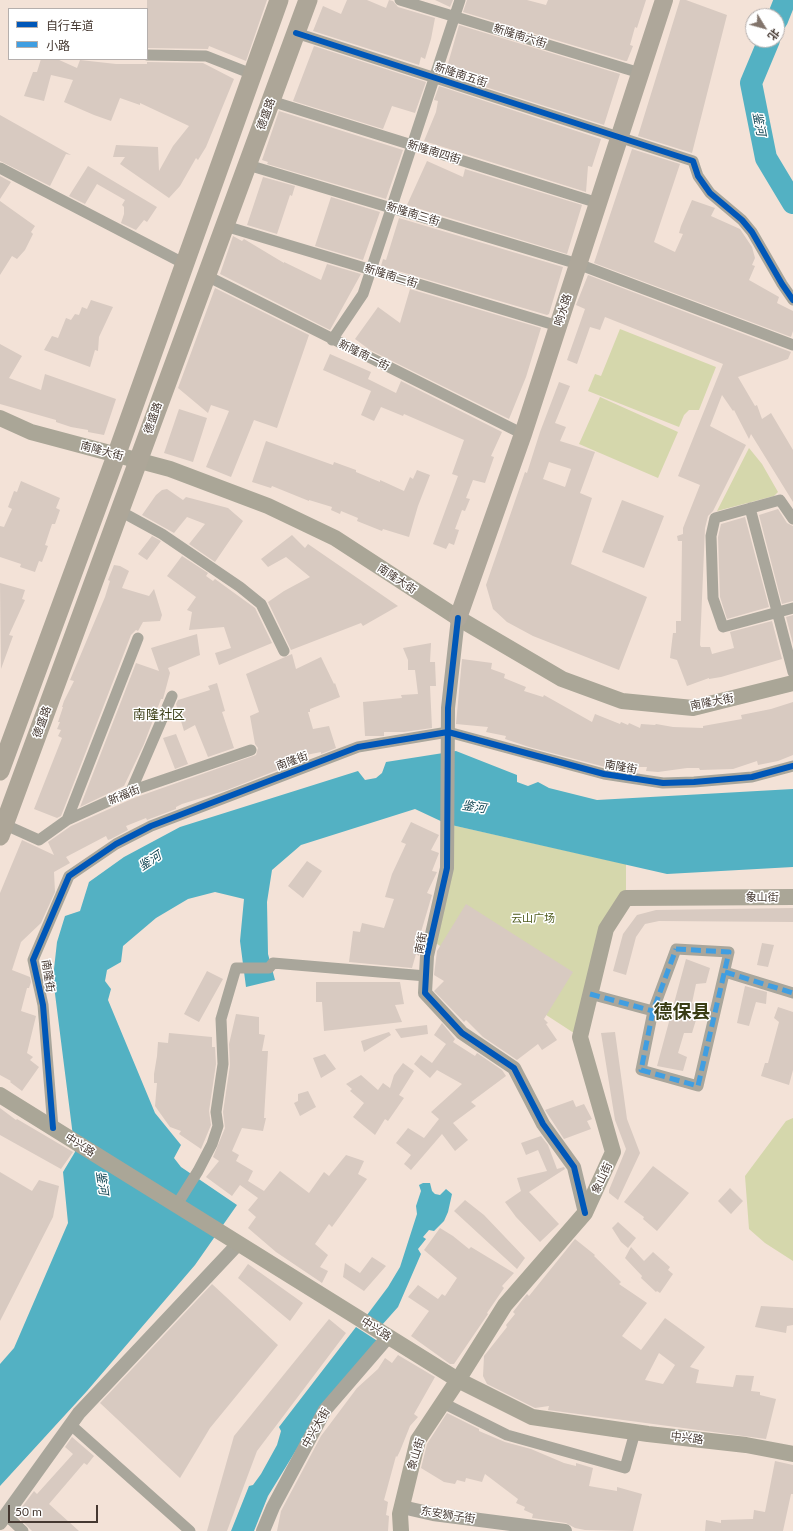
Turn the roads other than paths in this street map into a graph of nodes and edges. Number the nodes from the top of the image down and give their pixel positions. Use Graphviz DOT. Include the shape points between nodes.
graph roads {
  1 [pos="279,0"];
  2 [pos="308,0"];
  3 [pos="400,0"];
  4 [pos="460,0"];
  5 [pos="664,0"];
  6 [pos="455,16"];
  7 [pos="296,33"];
  8 [pos="148,55"];
  9 [pos="640,73"];
  10 [pos="252,74"];
  11 [pos="434,77"];
  12 [pos="271,101"];
  13 [pos="619,136"];
  14 [pos="412,145"];
  15 [pos="248,164"];
  16 [pos="0,168"];
  17 [pos="598,203"];
  18 [pos="391,208"];
  19 [pos="225,226"];
  20 [pos="185,264"];
  21 [pos="578,264"];
  22 [pos="371,270"];
  23 [pos="205,275"];
  24 [pos="793,300"];
  25 [pos="558,326"];
  26 [pos="332,340"];
  27 [pos="793,345"];
  28 [pos="0,418"];
  29 [pos="523,434"];
  30 [pos="116,455"];
  31 [pos="139,461"];
  32 [pos="750,508"];
  33 [pos="120,512"];
  34 [pos="793,519"];
  35 [pos="793,608"];
  36 [pos="777,612"];
  37 [pos="458,618"];
  38 [pos="138,638"];
  39 [pos="284,651"];
  40 [pos="793,672"];
  41 [pos="793,682"];
  42 [pos="172,696"];
  43 [pos="448,732"];
  44 [pos="251,750"];
  45 [pos="793,766"];
  46 [pos="0,771"];
  47 [pos="131,792"];
  48 [pos="67,820"];
  49 [pos="1,828"];
  50 [pos="793,897"];
  51 [pos="725,972"];
  52 [pos="426,976"];
  53 [pos="793,993"];
  54 [pos="590,994"];
  55 [pos="653,1011"];
  56 [pos="0,1095"];
  57 [pos="53,1128"];
  58 [pos="176,1206"];
  59 [pos="586,1212"];
  60 [pos="238,1244"];
  61 [pos="388,1337"];
  62 [pos="458,1380"];
  63 [pos="443,1403"];
  64 [pos="71,1425"];
  65 [pos="635,1432"];
  66 [pos="793,1454"];
  67 [pos="402,1507"];
  68 [pos="3,1519"];
  69 [pos="23,1531"];
  70 [pos="190,1531"];
  71 [pos="262,1531"];
  72 [pos="401,1531"];
  73 [pos="565,1531"];
  1 -- 10 [label="highway"];
  2 -- 7 [label="highway, 德盛路"];
  3 -- 6 [label="street, 新隆南六街"];
  4 -- 6 [label="street"];
  5 -- 9 [label="main road, 响水路"];
  6 -- 9 [label="street, 新隆南六街"];
  6 -- 11 [label="street"];
  7 -- 11 [label="street, 新隆南五街"];
  7 -- 12 [label="highway, 德盛路"];
  8 -- 10 [label="street" via="206,56"];
  9 -- 13 [label="main road, 响水路"];
  10 -- 20 [label="highway"];
  11 -- 13 [label="street, 新隆南五街"];
  11 -- 14 [label="street"];
  12 -- 14 [label="street, 新隆南四街"];
  12 -- 15 [label="highway, 德盛路"];
  13 -- 17 [label="main road, 响水路"];
  13 -- 24 [label="street, 新隆南五街" via="693,161 698,176 710,193 752,232"];
  14 -- 17 [label="street, 新隆南四街"];
  14 -- 18 [label="street"];
  15 -- 18 [label="street, 新隆南三街"];
  15 -- 19 [label="highway, 德盛路"];
  16 -- 20 [label="street"];
  17 -- 21 [label="main road, 响水路"];
  18 -- 21 [label="street, 新隆南三街"];
  18 -- 22 [label="street"];
  19 -- 22 [label="street, 新隆南二街"];
  19 -- 23 [label="highway, 德盛路"];
  20 -- 30 [label="highway"];
  21 -- 25 [label="main road, 响水路"];
  21 -- 27 [label="street, 新隆南三街"];
  22 -- 25 [label="street, 新隆南二街"];
  22 -- 26 [label="street" via="363,294"];
  23 -- 26 [label="street, 新隆南一街"];
  23 -- 31 [label="highway, 德盛路"];
  25 -- 29 [label="main road, 响水路"];
  26 -- 29 [label="street, 新隆南一街"];
  28 -- 30 [label="main road, 南隆大街" via="31,432"];
  29 -- 37 [label="main road, 响水路"];
  30 -- 31 [label="main road, 南隆大街"];
  30 -- 46 [label="highway"];
  31 -- 33 [label="highway, 德盛路"];
  31 -- 37 [label="main road, 南隆大街" via="170,469 268,506 335,538"];
  32 -- 34 [label="street" via="780,500"];
  32 -- 36 [label="street"];
  32 -- 36 [label="street" via="715,518 711,536 713,598 723,628"];
  33 -- 39 [label="street" via="162,534 260,604"];
  33 -- 49 [label="highway, 德盛路"];
  35 -- 36 [label="street"];
  36 -- 40 [label="street"];
  37 -- 41 [label="main road, 南隆大街" via="562,679 622,701 693,708"];
  37 -- 43 [label="street, 南街" via="448,708"];
  38 -- 48 [label="street"];
  42 -- 47 [label="street"];
  43 -- 45 [label="street, 南隆街" via="604,774 663,783 752,777"];
  43 -- 52 [label="street, 南街" via="447,868 427,956"];
  43 -- 57 [label="street, 南隆街" via="358,747 250,787 151,826 116,844 69,876 33,960 43,1005"];
  44 -- 47 [label="street, 新福街"];
  47 -- 48 [label="street, 新福街"];
  48 -- 49 [label="street, 新福街" via="39,840"];
  50 -- 54 [label="main road, 象山街" via="626,898 606,929"];
  51 -- 53 [label="street"];
  51 -- 55 [label="street" via="729,952 676,949"];
  51 -- 55 [label="street" via="698,1086 641,1070"];
  52 -- 58 [label="street" via="273,963 269,968 236,968 221,1019 222,1064 216,1112 218,1126 198,1171"];
  52 -- 59 [label="street, 南街" via="425,992 462,1033 514,1068 543,1124 574,1167"];
  54 -- 55 [label="street"];
  54 -- 59 [label="main road, 象山街" via="580,1037 613,1152"];
  56 -- 57 [label="main road, 中兴路"];
  57 -- 58 [label="main road, 中兴路"];
  58 -- 60 [label="main road, 中兴路"];
  59 -- 62 [label="main road, 象山街" via="505,1305"];
  60 -- 61 [label="main road, 中兴路"];
  60 -- 64 [label="street" via="79,1413"];
  61 -- 62 [label="main road, 中兴路"];
  61 -- 71 [label="street, 中兴大街" via="325,1410"];
  62 -- 63 [label="main road, 象山街"];
  62 -- 65 [label="main road, 中兴路" via="532,1417"];
  63 -- 65 [label="street" via="507,1434 625,1468"];
  63 -- 67 [label="main road, 象山街" via="418,1440"];
  64 -- 68 [label="street"];
  64 -- 70 [label="street"];
  65 -- 66 [label="main road, 中兴路" via="746,1445"];
  67 -- 72 [label="main road, 象山街"];
  67 -- 73 [label="street, 东安狮子街" via="433,1514"];
  68 -- 69 [label="street"];
}
